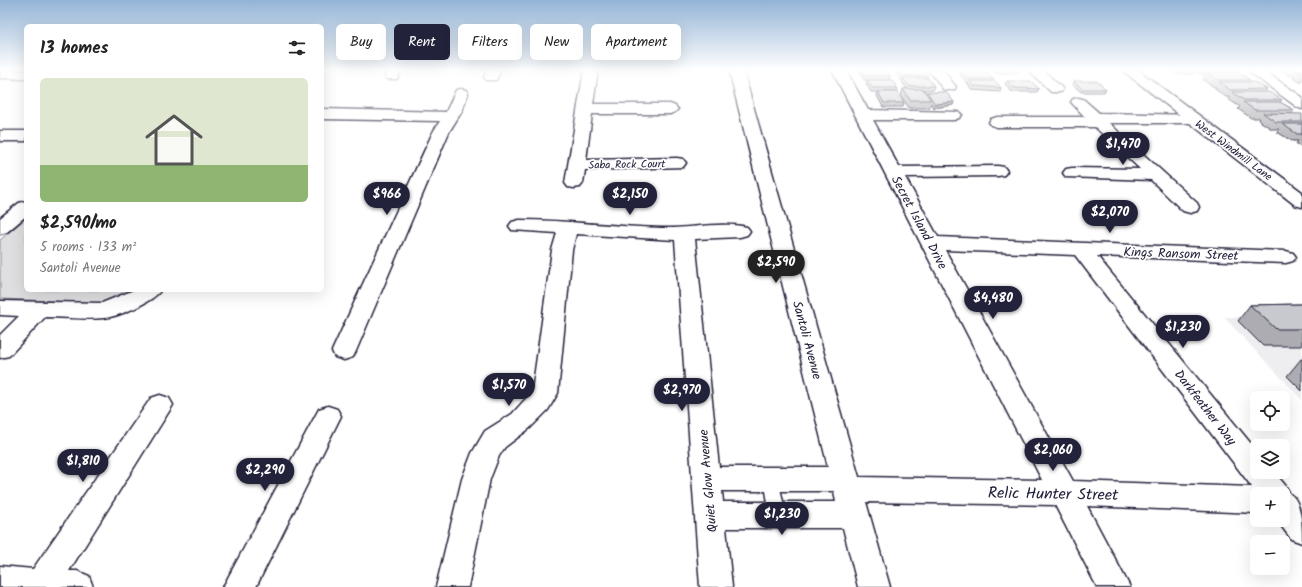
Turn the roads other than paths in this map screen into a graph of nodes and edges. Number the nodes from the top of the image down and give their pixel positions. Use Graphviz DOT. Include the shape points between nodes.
graph roads {
  1 [pos="460,97"];
  2 [pos="587,97"];
  3 [pos="743,97"];
  4 [pos="854,97"];
  5 [pos="1165,97"];
  6 [pos="1293,97"];
  7 [pos="1078,102"];
  8 [pos="1302,104"];
  9 [pos="670,108"];
  10 [pos="585,109"];
  11 [pos="324,114"];
  12 [pos="954,114"];
  13 [pos="863,115"];
  14 [pos="450,117"];
  15 [pos="1192,118"];
  16 [pos="1097,120"];
  17 [pos="997,122"];
  18 [pos="0,136"];
  19 [pos="24,136"];
  20 [pos="677,163"];
  21 [pos="577,164"];
  22 [pos="998,171"];
  23 [pos="893,172"];
  24 [pos="1072,173"];
  25 [pos="1155,175"];
  26 [pos="574,183"];
  27 [pos="1302,201"];
  28 [pos="1190,207"];
  29 [pos="24,209"];
  30 [pos="520,226"];
  31 [pos="570,227"];
  32 [pos="0,228"];
  33 [pos="740,231"];
  34 [pos="684,232"];
  35 [pos="932,243"];
  36 [pos="1081,249"];
  37 [pos="1286,257"];
  38 [pos="144,294"];
  39 [pos="0,308"];
  40 [pos="39,309"];
  41 [pos="0,350"];
  42 [pos="344,351"];
  43 [pos="160,405"];
  44 [pos="328,416"];
  45 [pos="1250,463"];
  46 [pos="707,478"];
  47 [pos="771,478"];
  48 [pos="1263,479"];
  49 [pos="1269,487"];
  50 [pos="1065,493"];
  51 [pos="850,495"];
  52 [pos="1250,500"];
  53 [pos="1290,513"];
  54 [pos="710,515"];
  55 [pos="778,515"];
  56 [pos="1302,528"];
  57 [pos="0,582"];
  58 [pos="41,585"];
  59 [pos="77,587"];
  60 [pos="239,587"];
  61 [pos="452,587"];
  62 [pos="716,587"];
  63 [pos="874,587"];
  64 [pos="1114,587"];
  1 -- 14 [label="street"];
  2 -- 10 [label="street"];
  3 -- 51 [label="street, Santoli Avenue"];
  4 -- 13 [label="street, Secret Island Drive"];
  5 -- 15 [label="street, West Windmill Lane"];
  6 -- 8 [label="street"];
  7 -- 16 [label="street"];
  9 -- 10 [label="street"];
  10 -- 21 [label="street"];
  11 -- 14 [label="street"];
  12 -- 13 [label="street"];
  13 -- 23 [label="street, Secret Island Drive"];
  14 -- 42 [label="street" via="441,132"];
  15 -- 16 [label="street"];
  15 -- 27 [label="street, West Windmill Lane"];
  16 -- 17 [label="street"];
  16 -- 25 [label="street"];
  18 -- 19 [label="street"];
  20 -- 21 [label="street, Saba Rock Court"];
  21 -- 26 [label="street"];
  22 -- 23 [label="street"];
  23 -- 35 [label="street, Secret Island Drive"];
  24 -- 25 [label="street"];
  25 -- 28 [label="street"];
  29 -- 32 [label="street"];
  30 -- 31 [label="street"];
  31 -- 34 [label="street" via="664,234"];
  31 -- 61 [label="street" via="565,235 562,250 544,392 539,403 521,422 495,439 486,453 476,479"];
  33 -- 34 [label="street"];
  34 -- 46 [label="street, Quiet Glow Avenue"];
  35 -- 36 [label="street, Kings Ransom Street"];
  35 -- 50 [label="street, Secret Island Drive"];
  36 -- 37 [label="street, Kings Ransom Street"];
  36 -- 45 [label="street, Darkfeather Way"];
  38 -- 40 [label="street" via="104,311"];
  39 -- 40 [label="street"];
  40 -- 41 [label="street"];
  43 -- 58 [label="street"];
  44 -- 60 [label="street"];
  46 -- 47 [label="street, Relic Hunter Street"];
  46 -- 54 [label="street, Quiet Glow Avenue"];
  47 -- 51 [label="street, Relic Hunter Street"];
  47 -- 55 [label="lane"];
  48 -- 49 [label="street, Darkfeather Way"];
  50 -- 51 [label="street, Relic Hunter Street"];
  50 -- 52 [label="street, Relic Hunter Street"];
  50 -- 64 [label="street, Secret Island Drive"];
  51 -- 55 [label="street, Relic Hunter Street"];
  51 -- 63 [label="street, Santoli Avenue"];
  53 -- 56 [label="street"];
  54 -- 55 [label="street, Relic Hunter Street"];
  54 -- 62 [label="street, Quiet Glow Avenue"];
  57 -- 58 [label="street"];
  58 -- 59 [label="street"];
}
